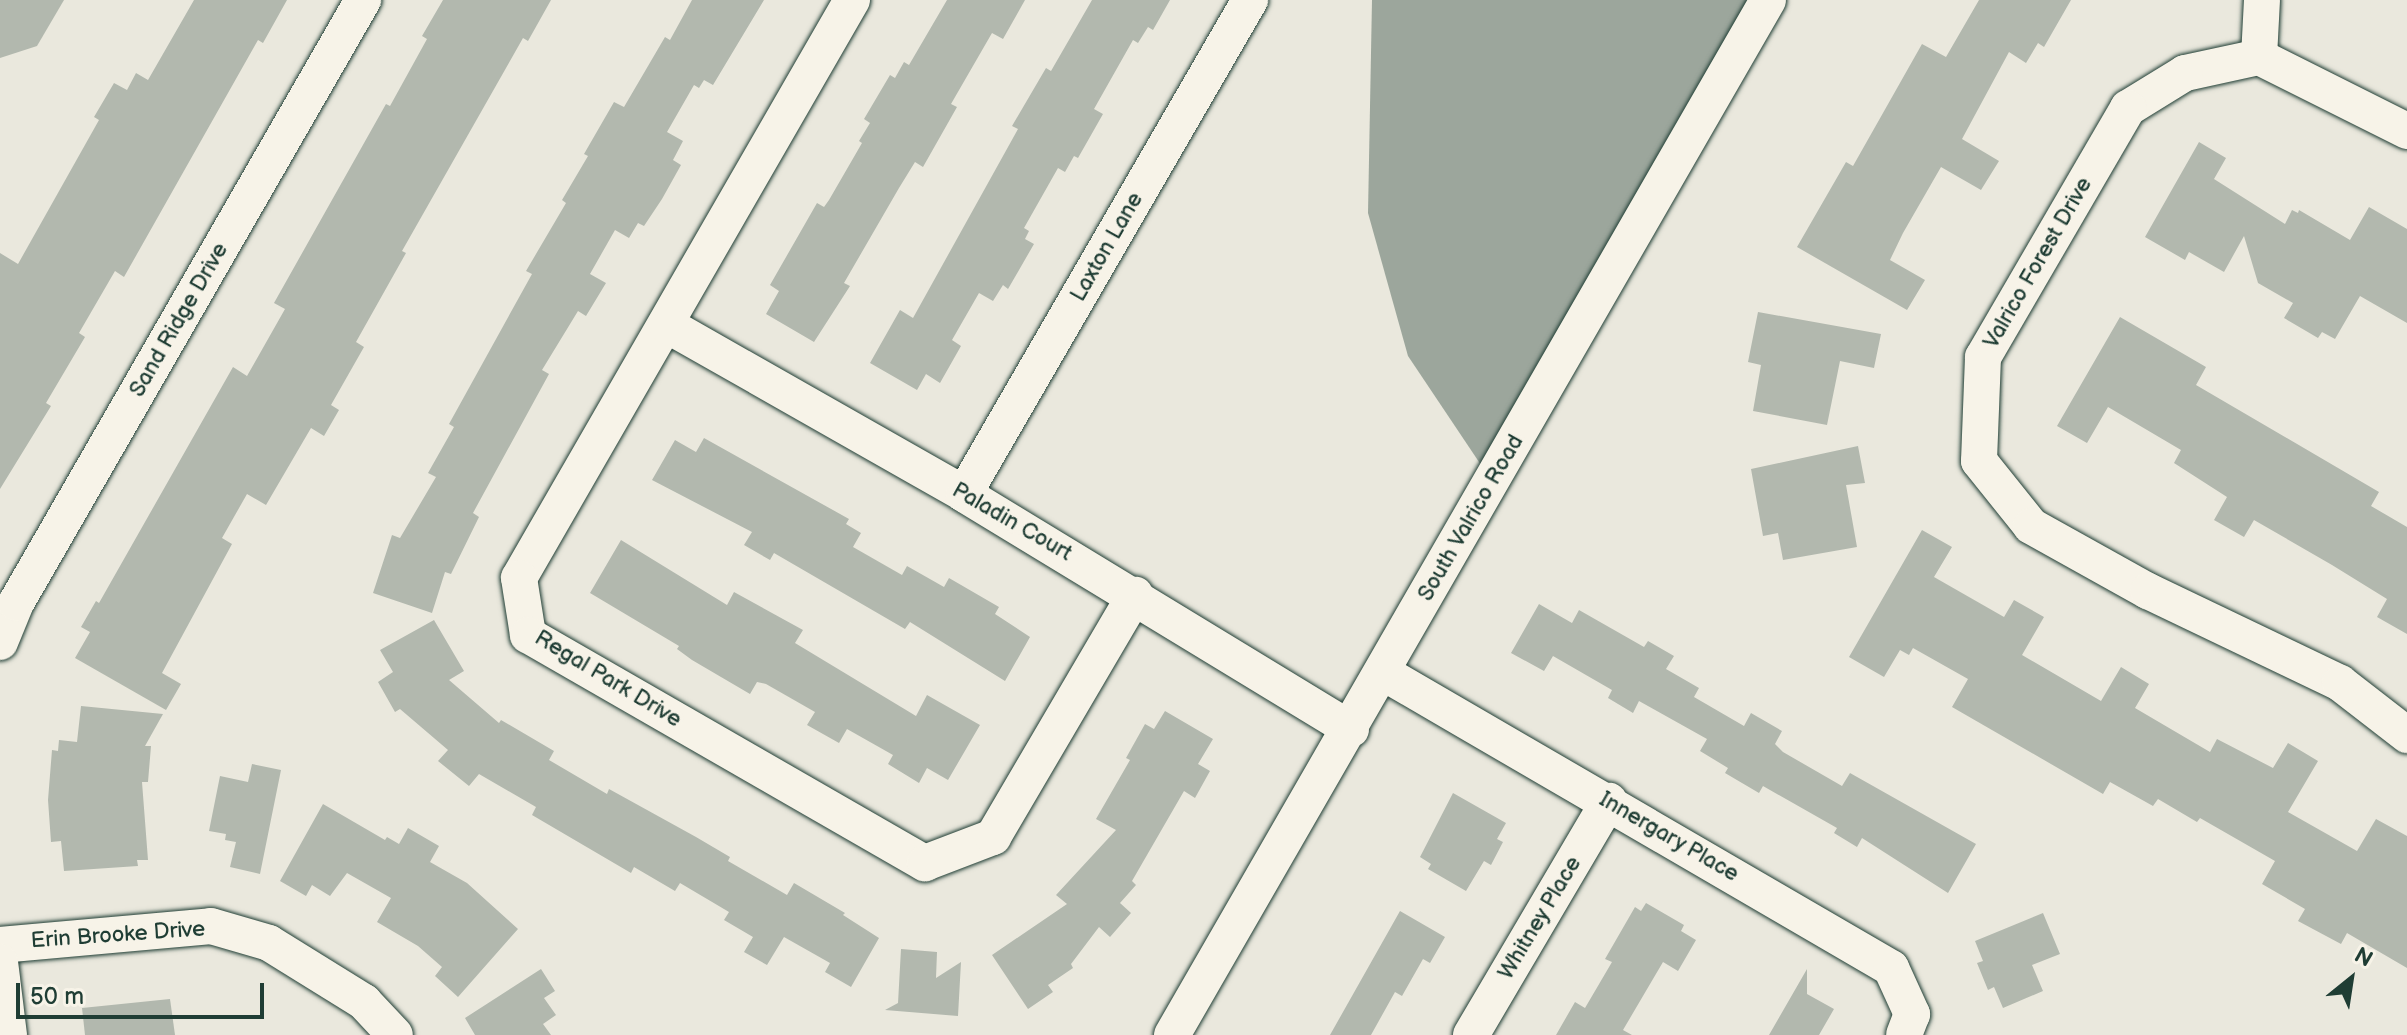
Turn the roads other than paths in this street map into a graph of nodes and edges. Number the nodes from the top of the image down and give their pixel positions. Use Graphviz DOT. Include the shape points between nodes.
graph roads {
  1 [pos="363,0"];
  2 [pos="852,0"];
  3 [pos="1250,0"];
  4 [pos="1768,0"];
  5 [pos="2262,0"];
  6 [pos="2259,57"];
  7 [pos="2407,131"];
  8 [pos="667,325"];
  9 [pos="964,494"];
  10 [pos="1135,595"];
  11 [pos="0,642"];
  12 [pos="1382,672"];
  13 [pos="1351,729"];
  14 [pos="2407,735"];
  15 [pos="1609,801"];
  16 [pos="0,945"];
  17 [pos="0,962"];
  18 [pos="9,1035"];
  19 [pos="395,1035"];
  20 [pos="1172,1035"];
  21 [pos="1471,1035"];
  22 [pos="1904,1035"];
  1 -- 11 [label="street, Sand Ridge Drive" via="16,603"];
  2 -- 8 [label="street, Regal Park Drive"];
  3 -- 9 [label="street, Laxton Lane"];
  4 -- 12 [label="street, South Valrico Road"];
  5 -- 6 [label="street"];
  6 -- 7 [label="street"];
  6 -- 14 [label="street, Valrico Forest Drive" via="2185,73 2128,108 1983,357 1979,461 2031,526 2148,591 2340,683"];
  8 -- 9 [label="street, Paladin Court"];
  8 -- 10 [label="street, Regal Park Drive" via="519,578 528,635 925,863 993,837"];
  9 -- 10 [label="street, Paladin Court"];
  10 -- 13 [label="street, Paladin Court"];
  12 -- 13 [label="street, South Valrico Road"];
  12 -- 15 [label="street, Innergary Place"];
  13 -- 20 [label="street, South Valrico Road"];
  15 -- 21 [label="street, Whitney Place"];
  15 -- 22 [label="street, Innergary Place" via="1891,968 1912,1014"];
  16 -- 19 [label="street, Erin Brooke Drive" via="211,926 269,943 364,1002"];
  17 -- 18 [label="street"];
}
